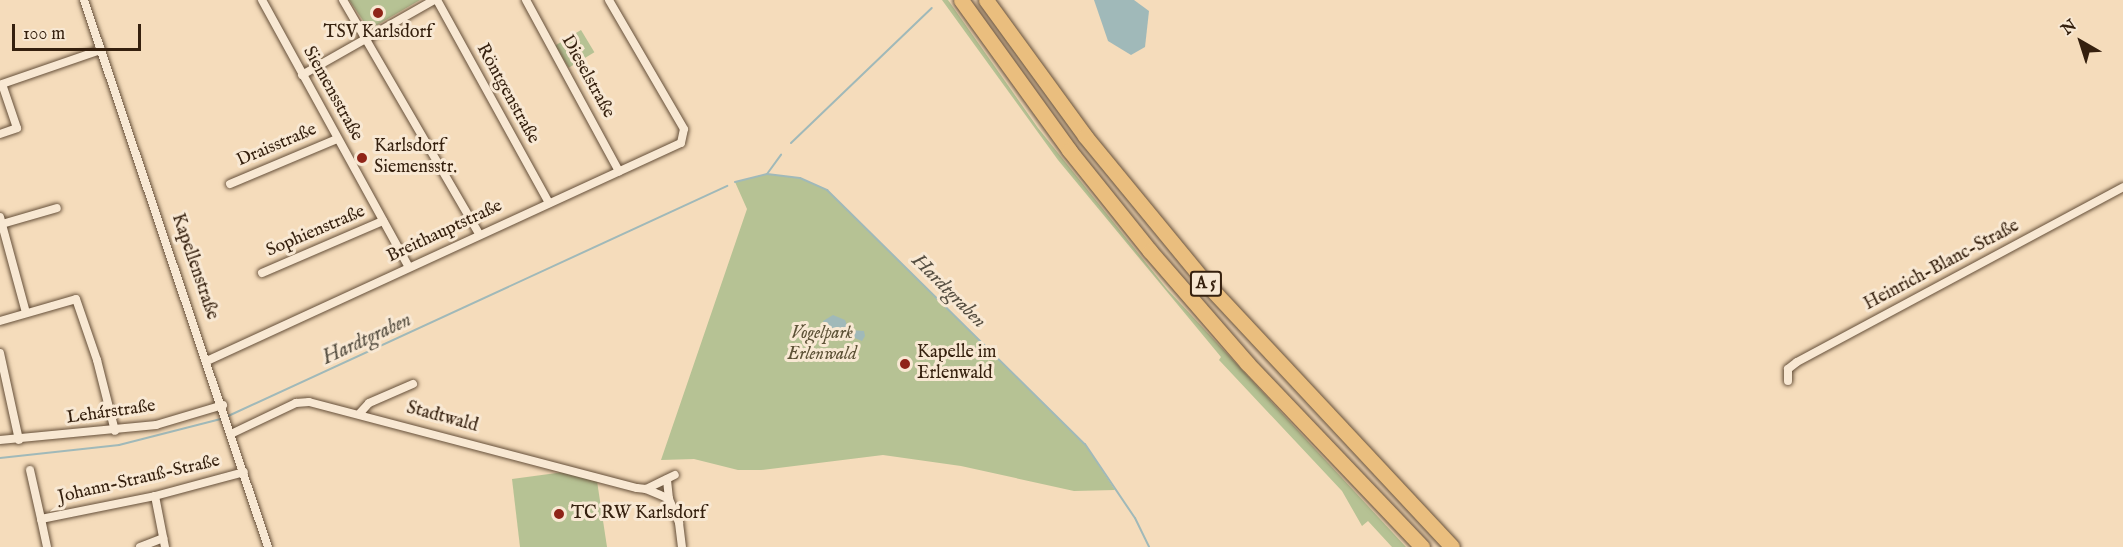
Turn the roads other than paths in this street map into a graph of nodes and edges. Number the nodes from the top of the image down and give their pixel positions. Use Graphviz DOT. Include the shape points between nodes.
graph roads {
  1 [pos="84,0"];
  2 [pos="262,0"];
  3 [pos="343,0"];
  4 [pos="436,0"];
  5 [pos="526,0"];
  6 [pos="609,0"];
  7 [pos="961,0"];
  8 [pos="986,0"];
  9 [pos="366,39"];
  10 [pos="100,50"];
  11 [pos="302,75"];
  12 [pos="1,81"];
  13 [pos="0,134"];
  14 [pos="337,139"];
  15 [pos="619,171"];
  16 [pos="230,184"];
  17 [pos="2123,187"];
  18 [pos="549,203"];
  19 [pos="57,208"];
  20 [pos="383,221"];
  21 [pos="1,223"];
  22 [pos="479,234"];
  23 [pos="409,267"];
  24 [pos="262,273"];
  25 [pos="26,313"];
  26 [pos="0,321"];
  27 [pos="0,353"];
  28 [pos="209,360"];
  29 [pos="1788,381"];
  30 [pos="413,384"];
  31 [pos="224,407"];
  32 [pos="360,413"];
  33 [pos="115,431"];
  34 [pos="233,432"];
  35 [pos="0,440"];
  36 [pos="19,440"];
  37 [pos="30,470"];
  38 [pos="244,471"];
  39 [pos="646,489"];
  40 [pos="155,496"];
  41 [pos="669,499"];
  42 [pos="41,519"];
  43 [pos="164,543"];
  44 [pos="47,547"];
  45 [pos="140,547"];
  46 [pos="268,547"];
  47 [pos="682,547"];
  48 [pos="1422,547"];
  49 [pos="1452,547"];
  1 -- 10 [label="street, Kapellenstraße"];
  2 -- 11 [label="street, Siemensstraße"];
  3 -- 9 [label="street"];
  4 -- 9 [label="street"];
  4 -- 18 [label="street, Röntgenstraße"];
  5 -- 15 [label="street, Dieselstraße"];
  6 -- 15 [label="street, Breithauptstraße" via="684,129 681,143"];
  7 -- 48 [label="highway, A 5" via="1062,140 1156,258 1247,363"];
  8 -- 49 [label="highway, A 5" via="1078,127 1204,282"];
  9 -- 11 [label="street"];
  9 -- 22 [label="street"];
  10 -- 12 [label="street"];
  10 -- 28 [label="street, Kapellenstraße"];
  11 -- 14 [label="street, Siemensstraße"];
  12 -- 13 [label="street" via="17,128"];
  14 -- 16 [label="street, Draisstraße"];
  14 -- 20 [label="street, Siemensstraße"];
  15 -- 18 [label="street, Breithauptstraße"];
  17 -- 29 [label="street, Heinrich-Blanc-Straße" via="1797,362 1788,369"];
  18 -- 22 [label="street, Breithauptstraße"];
  19 -- 21 [label="street"];
  20 -- 23 [label="street, Siemensstraße"];
  20 -- 24 [label="street, Sophienstraße"];
  21 -- 25 [label="street"];
  22 -- 23 [label="street, Breithauptstraße"];
  23 -- 28 [label="street, Breithauptstraße"];
  25 -- 26 [label="street"];
  25 -- 33 [label="street" via="76,299"];
  27 -- 36 [label="street"];
  28 -- 31 [label="street, Kapellenstraße"];
  30 -- 32 [label="street" via="369,404"];
  31 -- 33 [label="street, Lehárstraße"];
  31 -- 34 [label="street, Kapellenstraße"];
  32 -- 34 [label="street, Stadtwald" via="316,403 296,403"];
  32 -- 39 [label="street, Stadtwald"];
  33 -- 36 [label="street, Lehárstraße"];
  34 -- 38 [label="street, Kapellenstraße"];
  35 -- 36 [label="street, Lehárstraße"];
  37 -- 42 [label="street, Johann-Strauß-Straße"];
  38 -- 40 [label="street, Johann-Strauß-Straße"];
  38 -- 46 [label="street, Kapellenstraße"];
  39 -- 41 [label="street, Stadtwald"];
  39 -- 41 [label="street" via="671,477"];
  40 -- 42 [label="street, Johann-Strauß-Straße"];
  40 -- 43 [label="street"];
  41 -- 47 [label="street" via="679,523"];
  42 -- 44 [label="street, Johann-Strauß-Straße"];
  43 -- 45 [label="street"];
}
